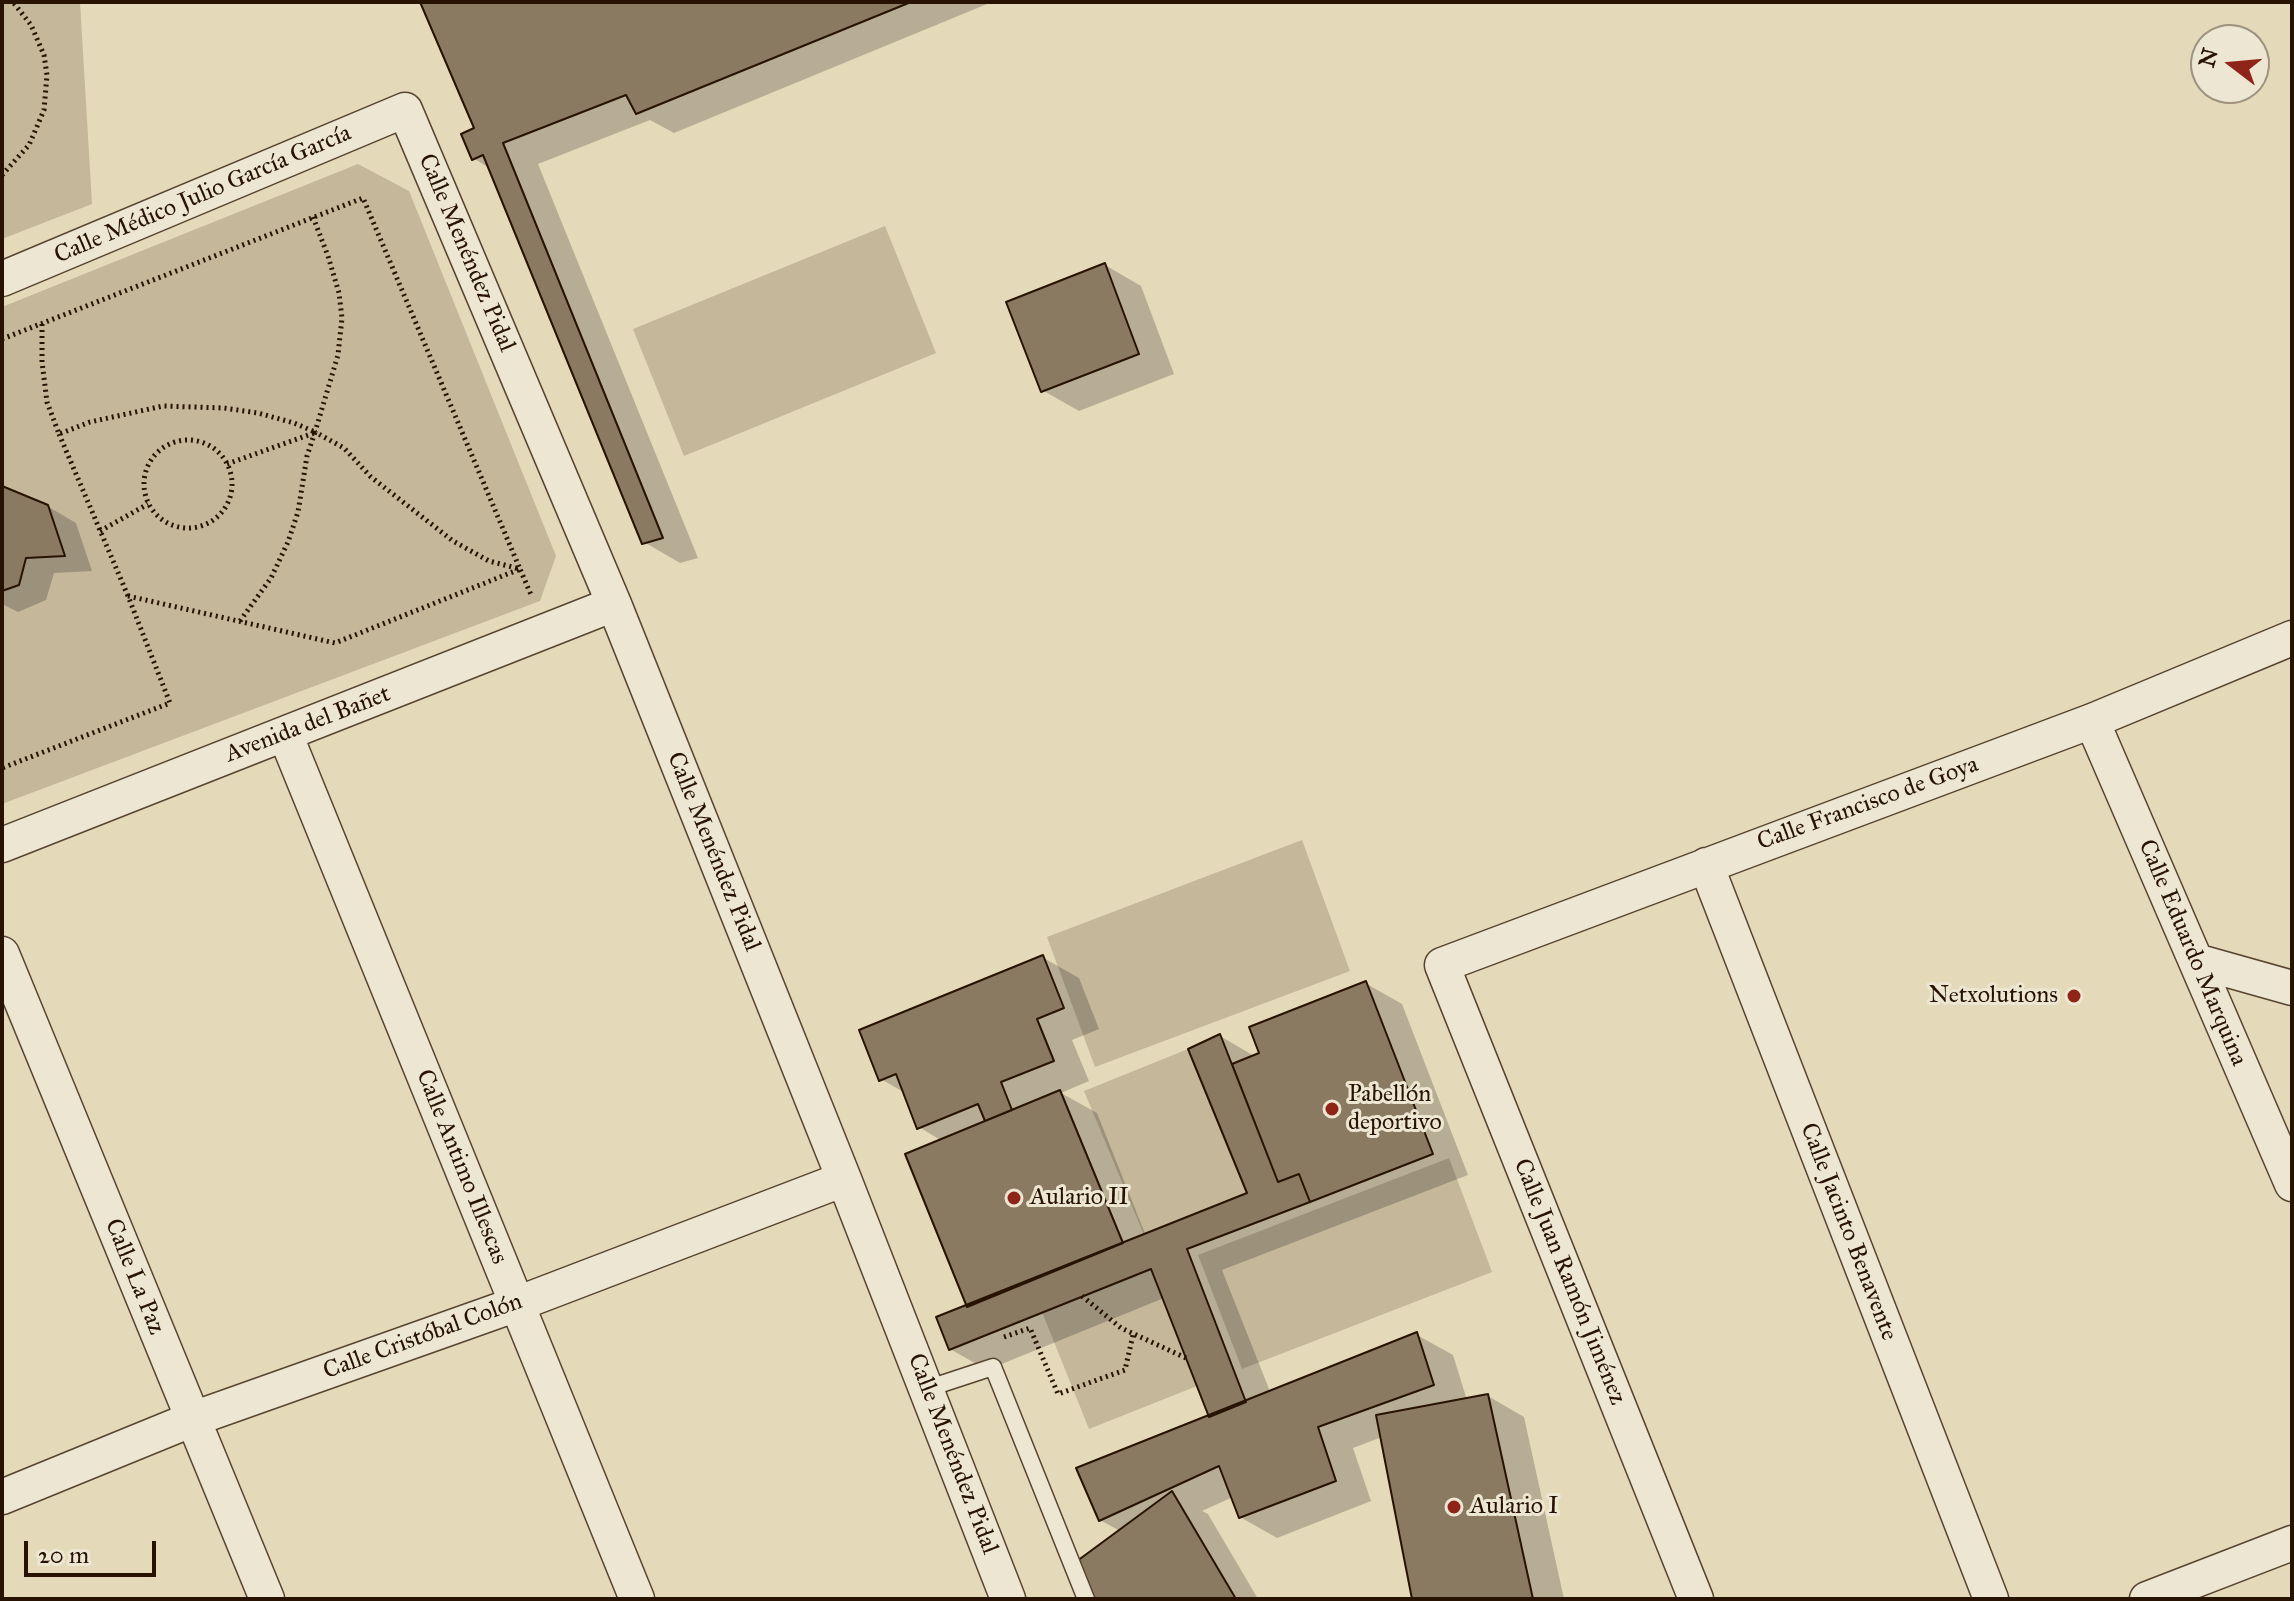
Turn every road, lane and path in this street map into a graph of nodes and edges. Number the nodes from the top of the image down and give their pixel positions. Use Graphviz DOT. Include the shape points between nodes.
graph roads {
  1 [pos="13,2"];
  2 [pos="405,110"];
  3 [pos="2,175"];
  4 [pos="313,217"];
  5 [pos="2,279"];
  6 [pos="42,324"];
  7 [pos="2,339"];
  8 [pos="315,432"];
  9 [pos="59,434"];
  10 [pos="227,464"];
  11 [pos="148,504"];
  12 [pos="100,531"];
  13 [pos="520,569"];
  14 [pos="128,596"];
  15 [pos="614,604"];
  16 [pos="239,622"];
  17 [pos="2292,638"];
  18 [pos="2092,721"];
  19 [pos="285,734"];
  20 [pos="2,768"];
  21 [pos="2,845"];
  22 [pos="1706,865"];
  23 [pos="2,954"];
  24 [pos="2196,961"];
  25 [pos="1442,965"];
  26 [pos="2292,988"];
  27 [pos="844,1179"];
  28 [pos="2292,1184"];
  29 [pos="1082,1296"];
  30 [pos="517,1304"];
  31 [pos="1133,1335"];
  32 [pos="1002,1338"];
  33 [pos="1186,1358"];
  34 [pos="926,1389"];
  35 [pos="193,1419"];
  36 [pos="2,1497"];
  37 [pos="2292,1543"];
  38 [pos="267,1599"];
  39 [pos="637,1599"];
  40 [pos="1008,1599"];
  41 [pos="1086,1599"];
  42 [pos="1696,1599"];
  43 [pos="1991,1599"];
  44 [pos="2147,1599"];
  1 -- 3 [label="path" via="31,25 47,75 44,110 29,145"];
  2 -- 5 [label="street, Calle Médico Julio García García"];
  2 -- 15 [label="street, Calle Menéndez Pidal"];
  4 -- 6 [label="path"];
  4 -- 8 [label="path" via="342,318 338,355"];
  4 -- 13 [label="path" via="363,198"];
  6 -- 7 [label="path"];
  6 -- 9 [label="path" via="47,402"];
  8 -- 9 [label="path" via="258,413 163,406"];
  8 -- 10 [label="path"];
  8 -- 13 [label="path" via="344,448 371,477 453,541 489,561"];
  8 -- 16 [label="path" via="288,542 271,578"];
  9 -- 12 [label="path"];
  10 -- 11 [label="path" via="212,447 192,440 166,446 148,466"];
  10 -- 11 [label="path" via="230,496 223,511 201,526 174,526"];
  11 -- 12 [label="path"];
  12 -- 14 [label="path"];
  13 -- 16 [label="path" via="335,643"];
  14 -- 16 [label="path"];
  14 -- 20 [label="path" via="170,703"];
  15 -- 19 [label="street, Avenida del Bañet"];
  15 -- 27 [label="street, Calle Menéndez Pidal"];
  17 -- 18 [label="street, Calle Francisco de Goya"];
  18 -- 22 [label="street, Calle Francisco de Goya"];
  18 -- 24 [label="street, Calle Eduardo Marquina"];
  19 -- 21 [label="street, Avenida del Bañet"];
  19 -- 30 [label="street, Calle Antimo Illescas"];
  22 -- 25 [label="street, Calle Francisco de Goya"];
  22 -- 43 [label="street, Calle Jacinto Benavente"];
  23 -- 35 [label="street, Calle La Paz"];
  24 -- 26 [label="street"];
  24 -- 28 [label="street, Calle Eduardo Marquina"];
  25 -- 42 [label="street, Calle Juan Ramón Jiménez"];
  27 -- 30 [label="street, Calle Cristóbal Colón"];
  27 -- 34 [label="street, Calle Menéndez Pidal"];
  29 -- 31 [label="path"];
  30 -- 35 [label="street, Calle Cristóbal Colón"];
  30 -- 39 [label="street, Calle Antimo Illescas"];
  31 -- 32 [label="path" via="1125,1370 1058,1394 1030,1328"];
  31 -- 33 [label="path"];
  34 -- 40 [label="street, Calle Menéndez Pidal"];
  34 -- 41 [label="lane" via="993,1367"];
  35 -- 36 [label="street, Calle Cristóbal Colón"];
  35 -- 38 [label="street, Calle La Paz"];
  37 -- 44 [label="street"];
}
